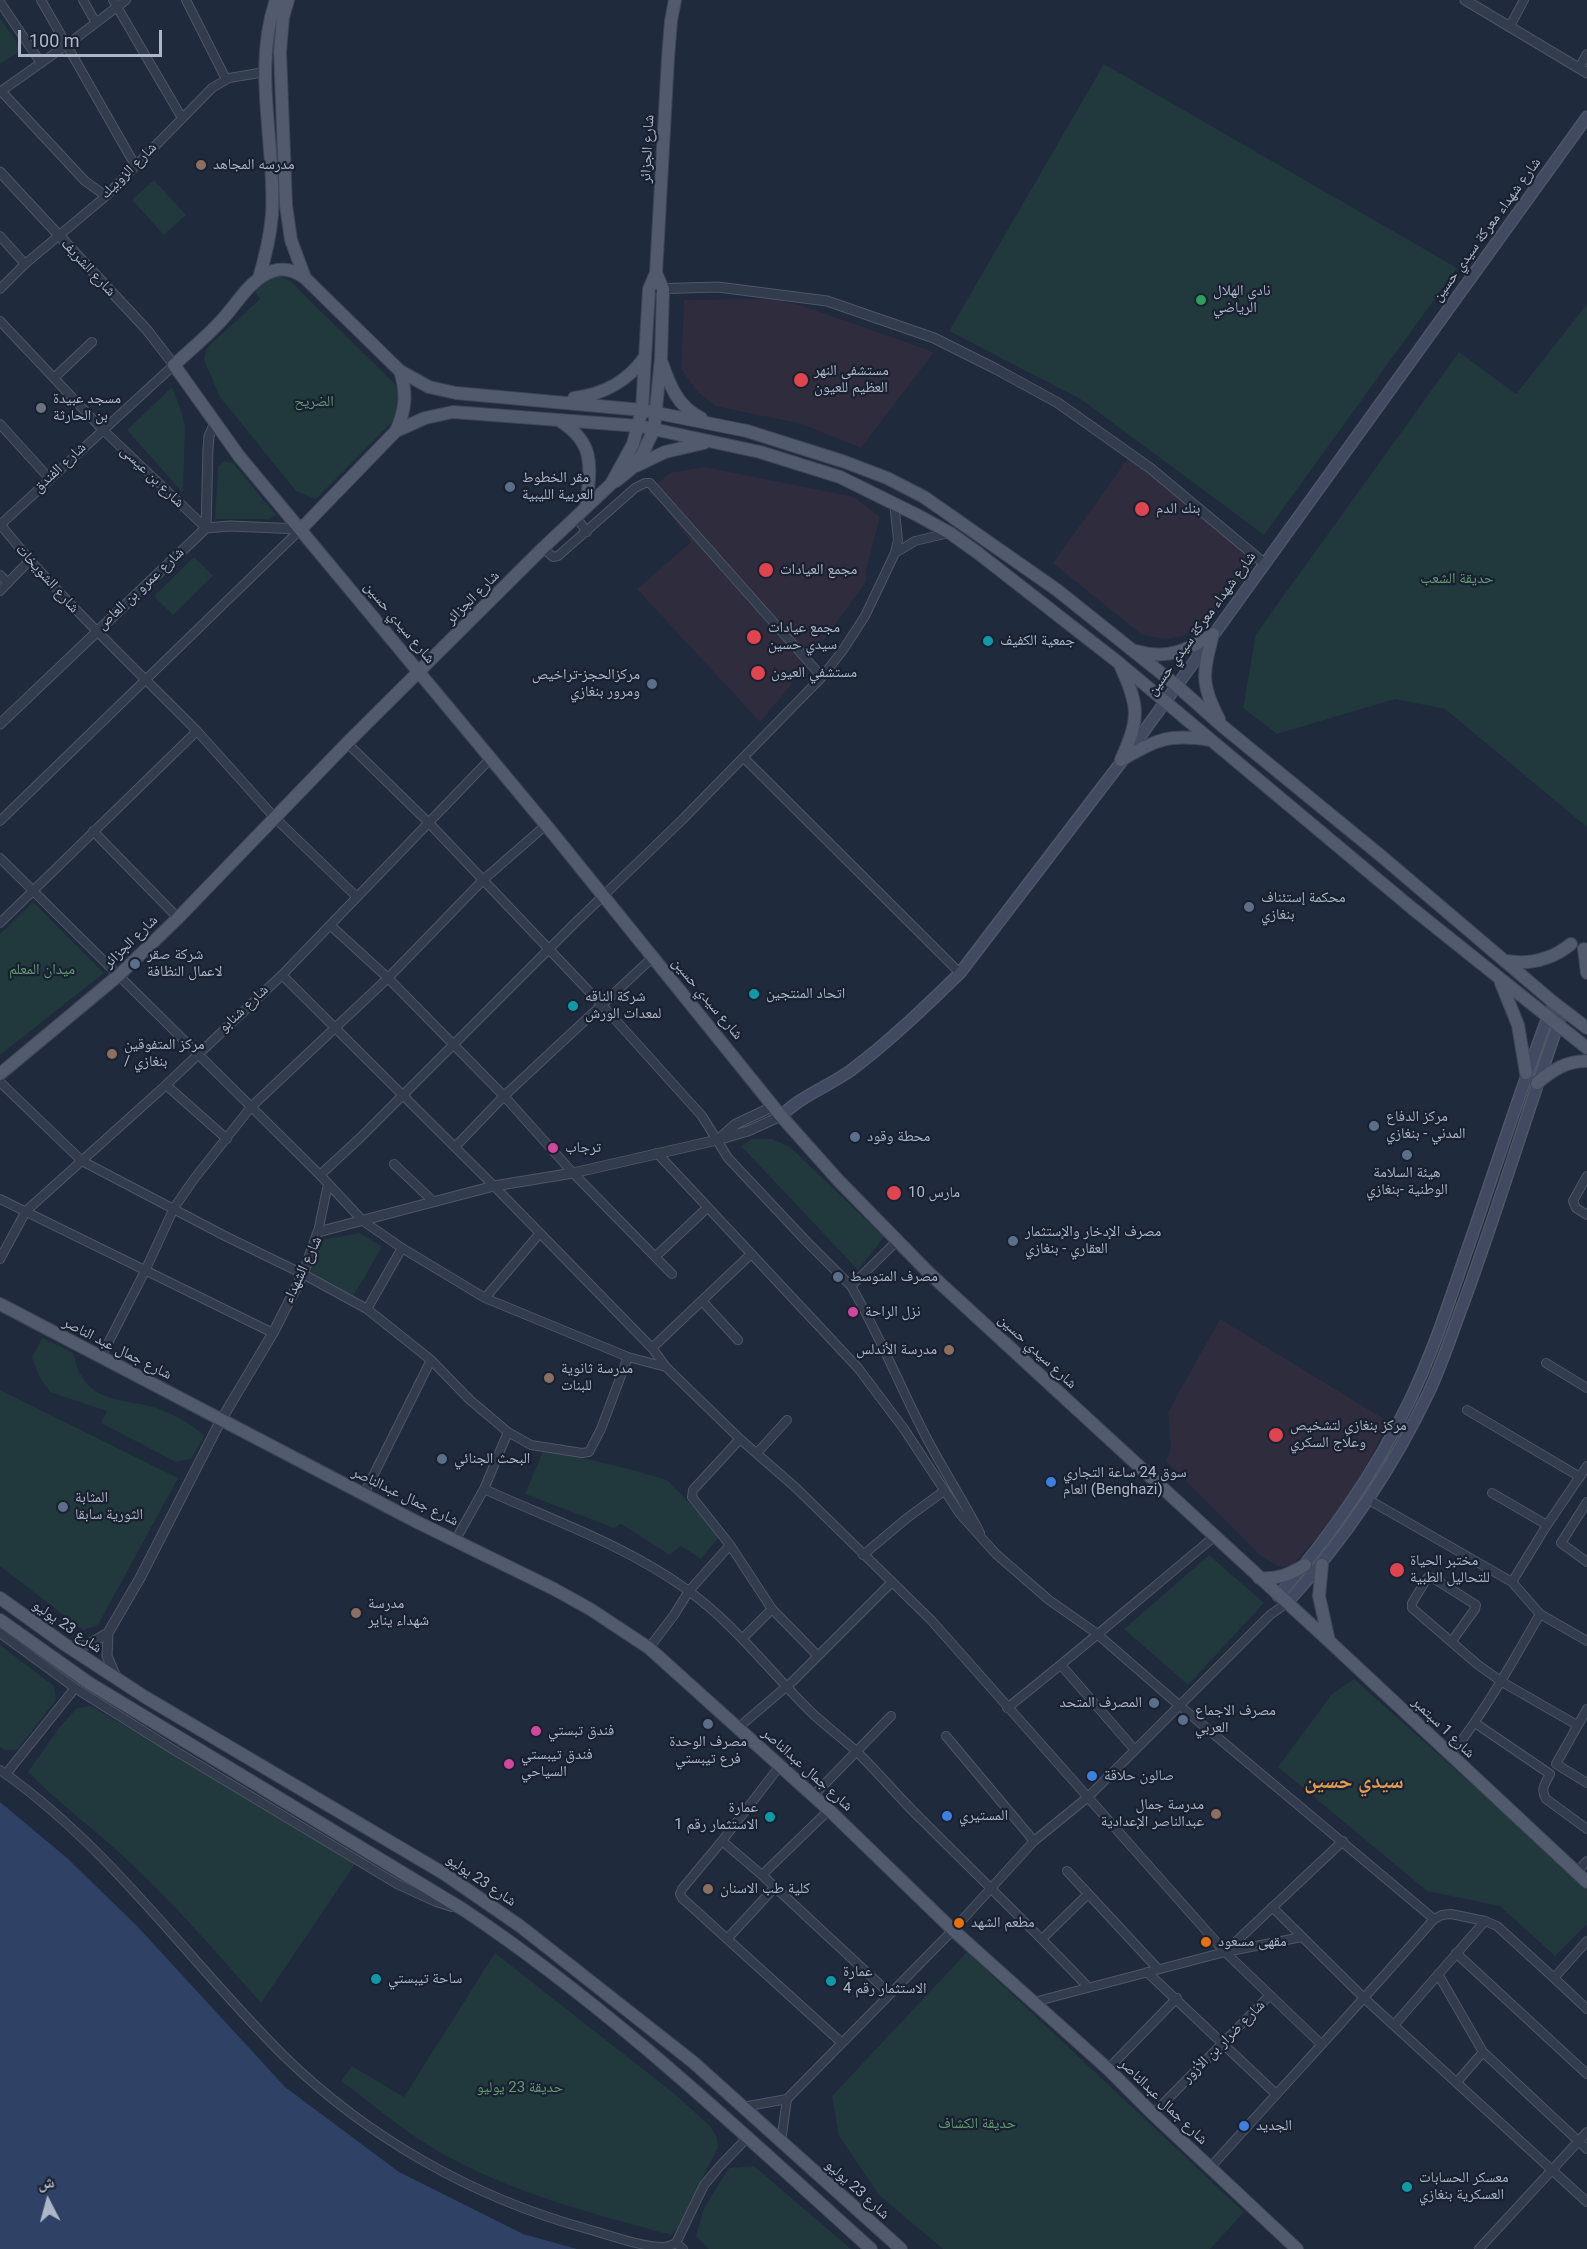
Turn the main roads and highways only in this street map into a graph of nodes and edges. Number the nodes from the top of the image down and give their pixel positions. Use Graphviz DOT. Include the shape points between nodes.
graph roads {
  1 [pos="276,0"];
  2 [pos="288,0"];
  3 [pos="675,0"];
  4 [pos="1587,117"];
  5 [pos="656,273"];
  6 [pos="259,278"];
  7 [pos="305,278"];
  8 [pos="645,356"];
  9 [pos="661,358"];
  10 [pos="400,371"];
  11 [pos="551,400"];
  12 [pos="642,410"];
  13 [pos="656,413"];
  14 [pos="557,419"];
  15 [pos="713,423"];
  16 [pos="639,426"];
  17 [pos="654,429"];
  18 [pos="396,431"];
  19 [pos="713,442"];
  20 [pos="632,468"];
  21 [pos="611,484"];
  22 [pos="586,507"];
  23 [pos="301,529"];
  24 [pos="1213,634"];
  25 [pos="1130,649"];
  26 [pos="1119,663"];
  27 [pos="419,672"];
  28 [pos="1176,685"];
  29 [pos="1164,702"];
  30 [pos="1221,725"];
  31 [pos="1210,740"];
  32 [pos="1121,760"];
  33 [pos="1571,944"];
  34 [pos="1584,949"];
  35 [pos="1506,962"];
  36 [pos="1587,973"];
  37 [pos="1499,980"];
  38 [pos="1558,1006"];
  39 [pos="1547,1017"];
  40 [pos="1558,1026"];
  41 [pos="1587,1028"];
  42 [pos="1587,1048"];
  43 [pos="1587,1061"];
  44 [pos="1526,1073"];
  45 [pos="0,1074"];
  46 [pos="1537,1083"];
  47 [pos="778,1111"];
  48 [pos="0,1304"];
  49 [pos="221,1420"];
  50 [pos="1305,1565"];
  51 [pos="1322,1565"];
  52 [pos="1259,1578"];
  53 [pos="0,1598"];
  54 [pos="1283,1600"];
  55 [pos="0,1620"];
  56 [pos="1329,1641"];
  57 [pos="1587,1882"];
  58 [pos="520,1926"];
  59 [pos="509,1940"];
  60 [pos="871,2249"];
  61 [pos="901,2249"];
  62 [pos="1297,2249"];
  1 -- 6 [label="main road" via="269,24 266,72 272,217"];
  2 -- 7 [label="main road" via="280,52 286,205 291,240"];
  3 -- 5 [label="main road, شارع الجزائر"];
  4 -- 24 [label="main road, شارع شهداء معركة سيدي حسين"];
  5 -- 8 [label="main road, شارع الجزائر" via="649,289"];
  5 -- 9 [label="main road" via="663,289"];
  6 -- 7 [label="main road" via="280,270"];
  6 -- 23 [label="main road, شارع سيدي حسين" via="220,323 174,365 239,456"];
  7 -- 10 [label="main road"];
  8 -- 11 [label="main road" via="628,377 604,391"];
  8 -- 12 [label="main road, شارع الجزائر"];
  9 -- 13 [label="main road"];
  9 -- 15 [label="main road" via="674,393 683,405"];
  10 -- 11 [label="main road" via="441,391"];
  10 -- 18 [label="main road" via="405,407"];
  11 -- 12 [label="main road"];
  12 -- 13 [label="main road"];
  12 -- 16 [label="main road, شارع الجزائر"];
  13 -- 15 [label="main road"];
  13 -- 17 [label="main road"];
  14 -- 16 [label="main road"];
  14 -- 18 [label="main road" via="453,412 425,418"];
  14 -- 22 [label="main road" via="573,429 586,445 590,465"];
  15 -- 25 [label="main road" via="824,454 924,497 1057,590"];
  16 -- 17 [label="main road"];
  16 -- 21 [label="main road, شارع الجزائر"];
  17 -- 19 [label="main road"];
  17 -- 20 [label="main road"];
  18 -- 23 [label="main road"];
  19 -- 20 [label="main road" via="665,452"];
  19 -- 26 [label="main road" via="798,462 894,502 950,533"];
  20 -- 21 [label="main road"];
  21 -- 22 [label="main road, شارع الجزائر"];
  22 -- 27 [label="main road, شارع الجزائر"];
  23 -- 27 [label="main road, شارع سيدي حسين"];
  24 -- 25 [label="main road" via="1178,653 1148,655"];
  24 -- 28 [label="main road, شارع شهداء معركة سيدي حسين"];
  24 -- 30 [label="main road" via="1204,683"];
  25 -- 28 [label="main road"];
  26 -- 29 [label="main road"];
  26 -- 32 [label="main road" via="1132,691 1136,718"];
  27 -- 45 [label="main road, شارع الجزائر" via="119,975"];
  27 -- 47 [label="main road, شارع سيدي حسين"];
  28 -- 29 [label="main road, شارع شهداء معركة سيدي حسين"];
  28 -- 30 [label="main road"];
  29 -- 31 [label="main road"];
  29 -- 32 [label="main road, شارع شهداء معركة سيدي حسين"];
  30 -- 35 [label="main road"];
  31 -- 32 [label="main road" via="1168,737"];
  31 -- 37 [label="main road"];
  32 -- 47 [label="main road, شارع شهداء معركة سيدي حسين" via="960,973 848,1072"];
  33 -- 35 [label="main road" via="1540,961"];
  34 -- 36 [label="main road"];
  35 -- 38 [label="main road"];
  37 -- 39 [label="main road"];
  37 -- 44 [label="main road" via="1518,1025"];
  38 -- 39 [label="main road"];
  38 -- 40 [label="main road"];
  38 -- 41 [label="main road"];
  39 -- 40 [label="main road"];
  39 -- 44 [label="main road"];
  40 -- 42 [label="main road"];
  40 -- 46 [label="main road"];
  43 -- 46 [label="main road" via="1557,1068"];
  44 -- 50 [label="main road" via="1422,1374 1381,1455"];
  46 -- 51 [label="main road" via="1485,1244 1440,1364 1369,1500"];
  47 -- 52 [label="main road, شارع سيدي حسين" via="897,1241"];
  48 -- 49 [label="main road, شارع جمال عبد الناصر"];
  49 -- 62 [label="main road, شارع جمال عبدالناصر" via="590,1609 649,1648 829,1810"];
  50 -- 52 [label="main road" via="1276,1579"];
  50 -- 54 [label="main road"];
  51 -- 54 [label="main road"];
  51 -- 56 [label="main road" via="1318,1596"];
  52 -- 54 [label="main road, شارع سيدي حسين"];
  53 -- 58 [label="main road, شارع 23 يوليو" via="117,1679 443,1873"];
  54 -- 56 [label="main road, شارع 1 سبتمبر"];
  55 -- 59 [label="main road" via="89,1683"];
  56 -- 57 [label="main road, شارع 1 سبتمبر"];
  58 -- 59 [label="main road"];
  58 -- 61 [label="main road, شارع 23 يوليو" via="663,2037"];
  59 -- 60 [label="main road" via="630,2034"];
}
